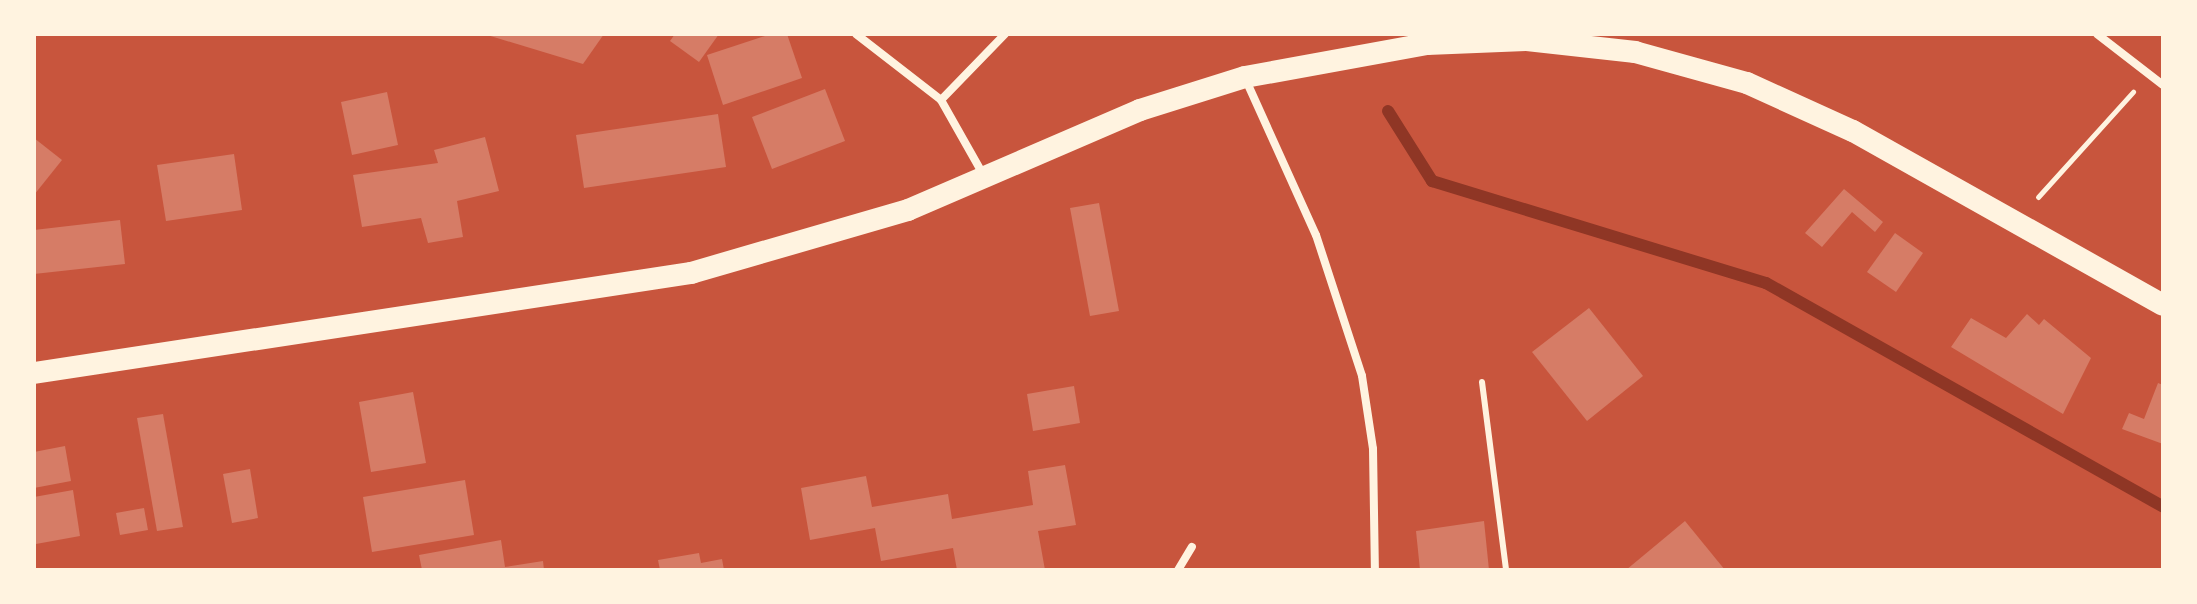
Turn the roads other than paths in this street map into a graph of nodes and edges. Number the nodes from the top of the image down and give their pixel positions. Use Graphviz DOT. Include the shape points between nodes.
graph roads {
  1 [pos="856,34"];
  2 [pos="1005,34"];
  3 [pos="2097,34"];
  4 [pos="1245,77"];
  5 [pos="2163,85"];
  6 [pos="941,100"];
  7 [pos="986,179"];
  8 [pos="2163,305"];
  9 [pos="34,373"];
  10 [pos="1482,382"];
  11 [pos="1192,547"];
  12 [pos="1178,570"];
  13 [pos="1375,570"];
  14 [pos="1506,570"];
  1 -- 6 [label="street"];
  2 -- 6 [label="street"];
  3 -- 5 [label="street"];
  4 -- 7 [label="highway" via="1140,110"];
  4 -- 8 [label="highway" via="1427,44 1527,40 1635,52 1747,83 1853,131"];
  4 -- 13 [label="street" via="1316,235 1362,376"];
  6 -- 7 [label="street"];
  7 -- 9 [label="highway" via="781,251 691,273"];
  10 -- 14 [label="lane"];
  11 -- 12 [label="street"];
}
